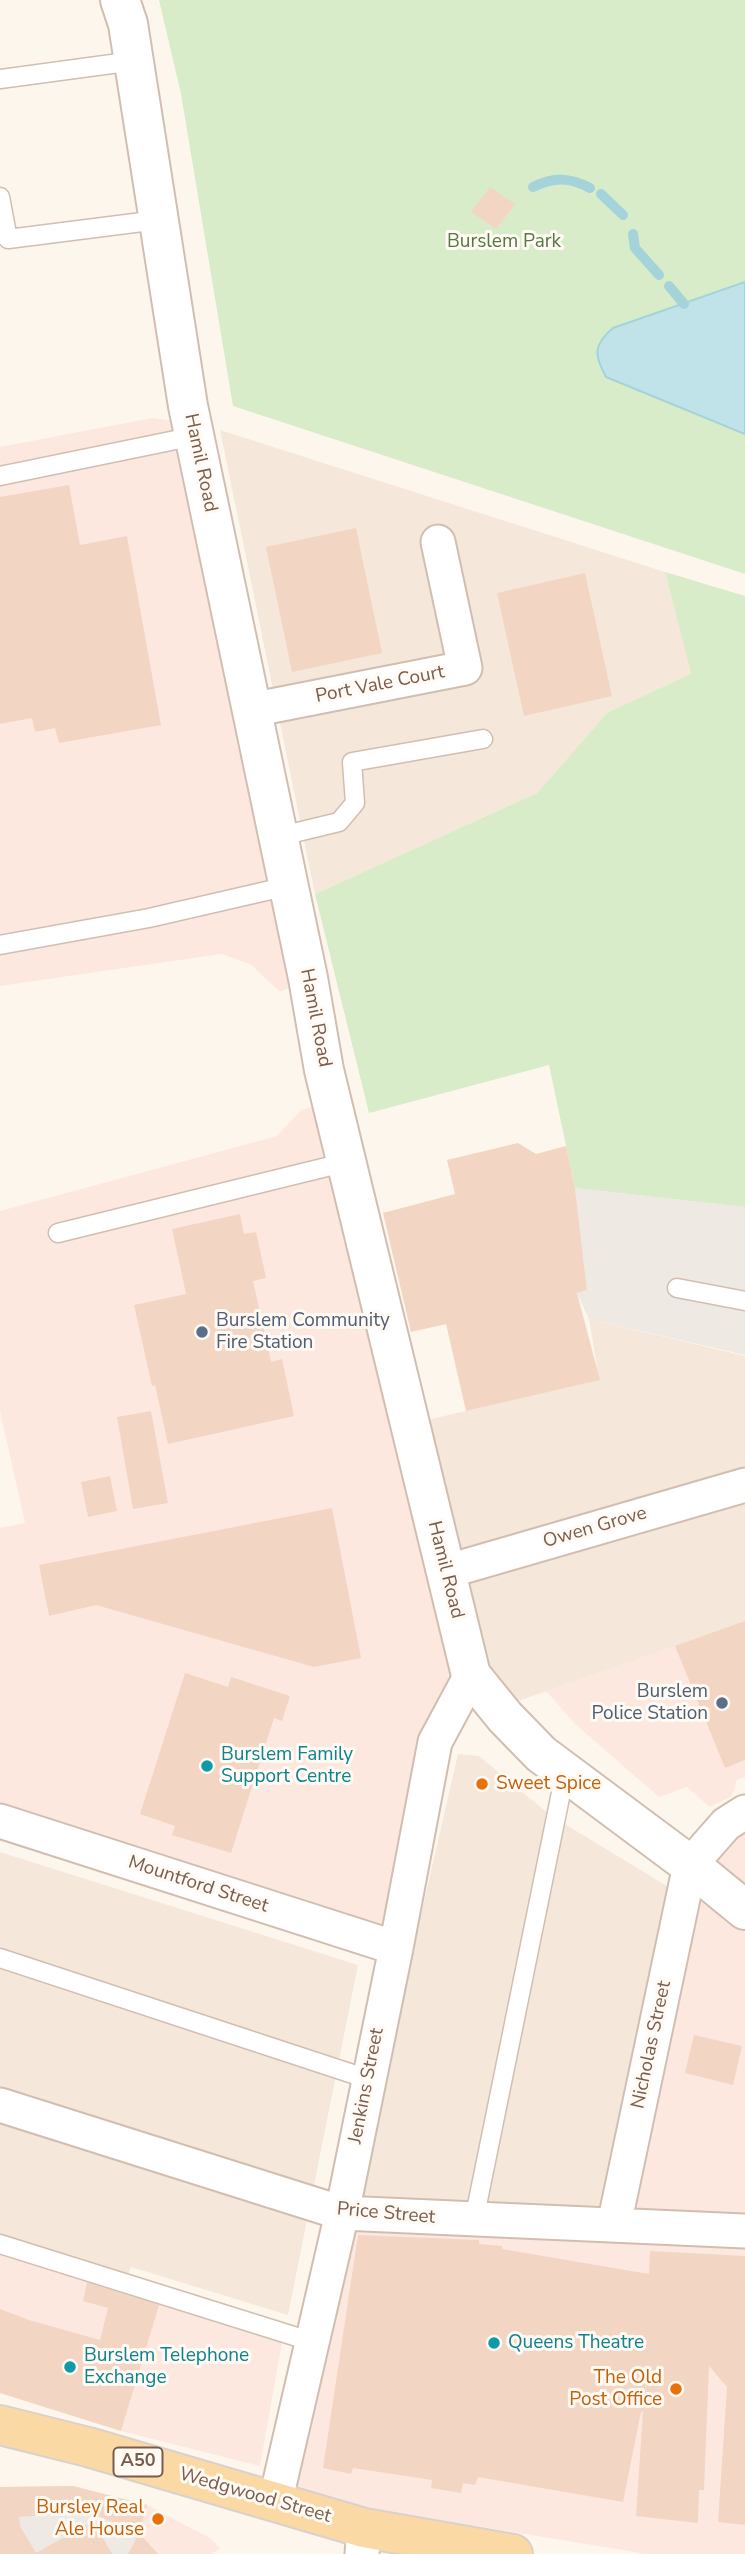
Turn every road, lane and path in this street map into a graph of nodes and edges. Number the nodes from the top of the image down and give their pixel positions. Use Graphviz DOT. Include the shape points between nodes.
graph roads {
  1 [pos="120,0"];
  2 [pos="134,61"];
  3 [pos="0,79"];
  4 [pos="0,197"];
  5 [pos="158,220"];
  6 [pos="195,436"];
  7 [pos="0,476"];
  8 [pos="438,542"];
  9 [pos="251,710"];
  10 [pos="483,739"];
  11 [pos="277,837"];
  12 [pos="288,886"];
  13 [pos="0,945"];
  14 [pos="347,1162"];
  15 [pos="58,1233"];
  16 [pos="677,1288"];
  17 [pos="745,1301"];
  18 [pos="745,1485"];
  19 [pos="445,1572"];
  20 [pos="471,1675"];
  21 [pos="565,1773"];
  22 [pos="735,1818"];
  23 [pos="0,1821"];
  24 [pos="690,1865"];
  25 [pos="745,1909"];
  26 [pos="396,1948"];
  27 [pos="0,1958"];
  28 [pos="369,2079"];
  29 [pos="0,2105"];
  30 [pos="342,2213"];
  31 [pos="474,2220"];
  32 [pos="614,2225"];
  33 [pos="745,2231"];
  34 [pos="0,2244"];
  35 [pos="313,2342"];
  36 [pos="0,2425"];
  37 [pos="275,2503"];
  38 [pos="363,2541"];
  39 [pos="513,2554"];
  1 -- 2 [label="street, Hamil Road"];
  2 -- 3 [label="lane"];
  2 -- 5 [label="street, Hamil Road"];
  4 -- 5 [label="lane" via="8,239"];
  5 -- 6 [label="street, Hamil Road"];
  6 -- 7 [label="lane"];
  6 -- 9 [label="street, Hamil Road"];
  8 -- 9 [label="street, Port Vale Court" via="465,668"];
  9 -- 11 [label="street, Hamil Road"];
  10 -- 11 [label="lane" via="352,762 355,803 339,822"];
  11 -- 12 [label="street, Hamil Road"];
  12 -- 13 [label="lane"];
  12 -- 14 [label="street, Hamil Road"];
  14 -- 15 [label="lane"];
  14 -- 19 [label="street, Hamil Road"];
  16 -- 17 [label="lane"];
  18 -- 19 [label="street, Owen Grove"];
  19 -- 20 [label="street, Hamil Road"];
  20 -- 21 [label="street, Hamil Road" via="505,1717"];
  20 -- 26 [label="street, Jenkins Street" via="435,1742"];
  21 -- 24 [label="street, Hamil Road"];
  21 -- 31 [label="lane"];
  22 -- 24 [label="street"];
  23 -- 26 [label="street, Mountford Street"];
  24 -- 25 [label="street, Hamil Road"];
  24 -- 32 [label="street, Nicholas Street"];
  26 -- 28 [label="street, Jenkins Street"];
  27 -- 28 [label="lane"];
  28 -- 30 [label="street, Jenkins Street"];
  29 -- 30 [label="street, Price Street"];
  30 -- 31 [label="street, Price Street"];
  30 -- 35 [label="street, Jenkins Street"];
  31 -- 32 [label="street, Price Street"];
  32 -- 33 [label="street, Price Street"];
  34 -- 35 [label="lane"];
  35 -- 37 [label="street, Jenkins Street"];
  36 -- 37 [label="main road, Wedgwood Street / A50"];
  37 -- 38 [label="main road, Wedgwood Street / A50"];
  38 -- 39 [label="main road, Wedgwood Street / A50"];
}
